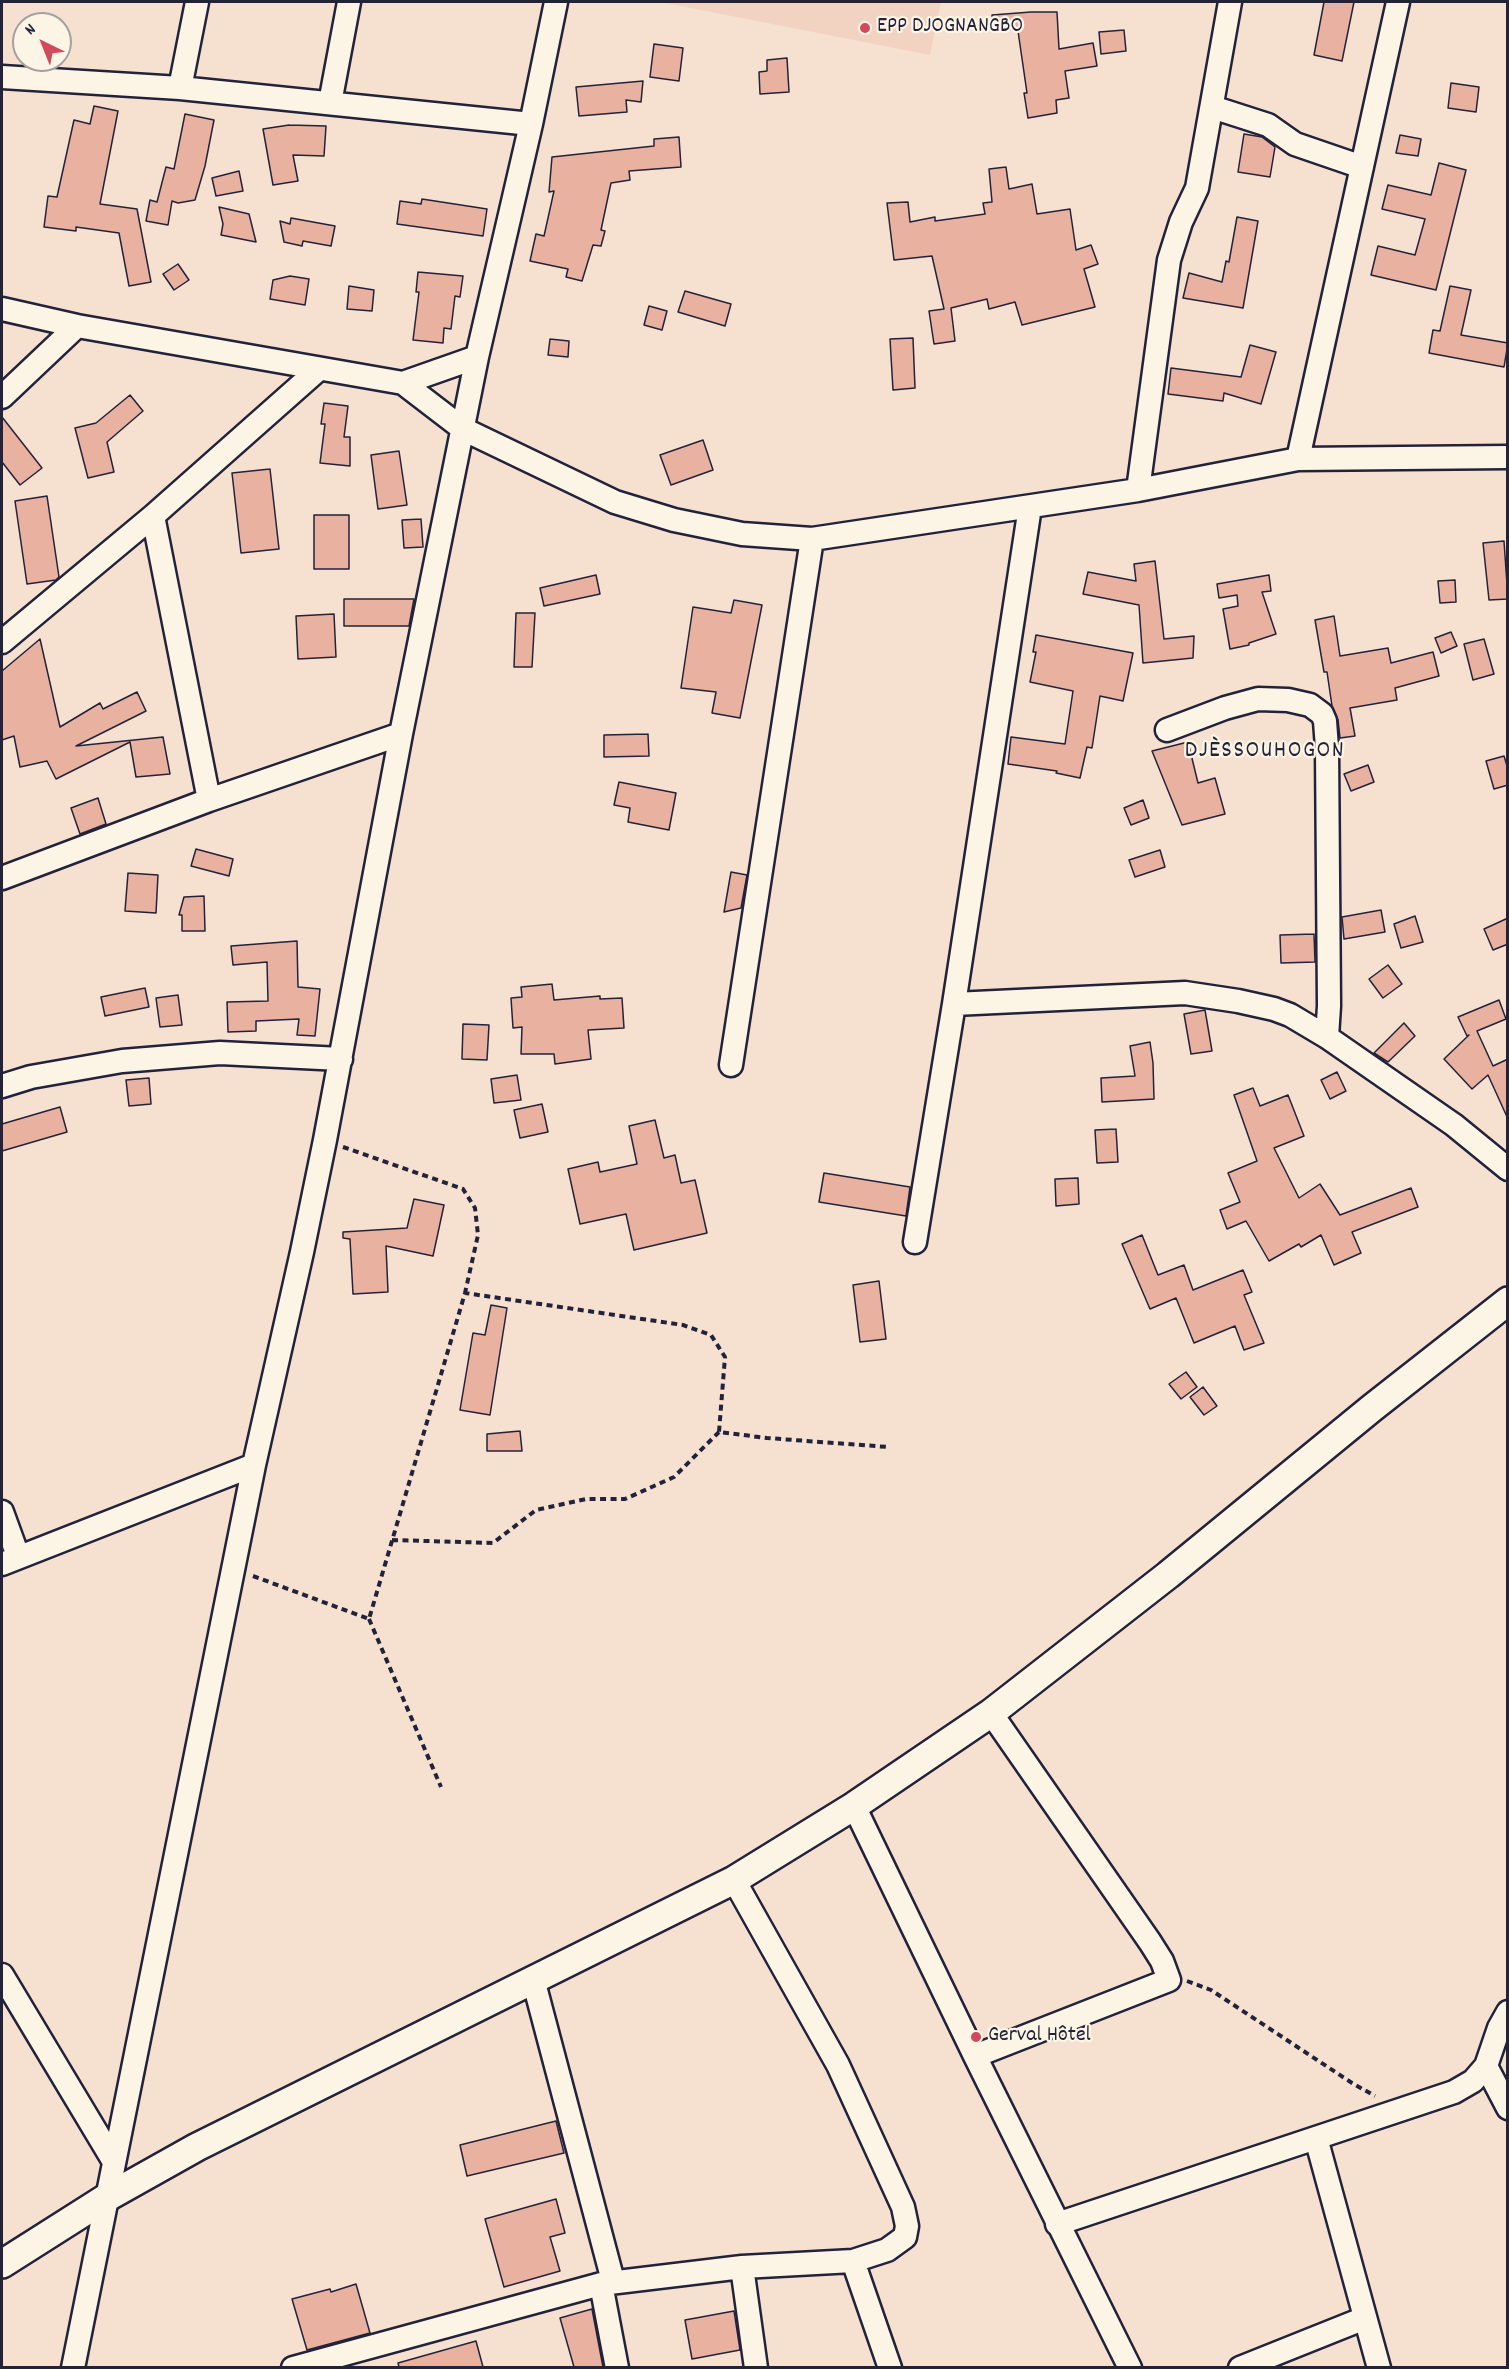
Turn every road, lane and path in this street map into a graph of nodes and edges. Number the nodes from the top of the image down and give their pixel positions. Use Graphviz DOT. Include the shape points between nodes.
graph roads {
  1 [pos="197,2"];
  2 [pos="350,2"];
  3 [pos="556,2"];
  4 [pos="1230,2"];
  5 [pos="1398,2"];
  6 [pos="2,77"];
  7 [pos="180,88"];
  8 [pos="330,103"];
  9 [pos="1212,107"];
  10 [pos="531,124"];
  11 [pos="1362,167"];
  12 [pos="2,309"];
  13 [pos="76,326"];
  14 [pos="477,357"];
  15 [pos="319,369"];
  16 [pos="403,383"];
  17 [pos="2,398"];
  18 [pos="463,429"];
  19 [pos="1508,457"];
  20 [pos="1298,459"];
  21 [pos="1138,490"];
  22 [pos="1030,507"];
  23 [pos="153,516"];
  24 [pos="812,539"];
  25 [pos="2,642"];
  26 [pos="1167,730"];
  27 [pos="401,734"];
  28 [pos="209,800"];
  29 [pos="2,878"];
  30 [pos="954,1004"];
  31 [pos="1327,1036"];
  32 [pos="341,1059"];
  33 [pos="731,1065"];
  34 [pos="2,1086"];
  35 [pos="325,1140"];
  36 [pos="1508,1169"];
  37 [pos="915,1242"];
  38 [pos="465,1293"];
  39 [pos="1508,1301"];
  40 [pos="718,1432"];
  41 [pos="888,1447"];
  42 [pos="254,1465"];
  43 [pos="2,1512"];
  44 [pos="392,1540"];
  45 [pos="10,1560"];
  46 [pos="235,1568"];
  47 [pos="369,1619"];
  48 [pos="991,1713"];
  49 [pos="441,1787"];
  50 [pos="854,1806"];
  51 [pos="734,1880"];
  52 [pos="2,1975"];
  53 [pos="533,1979"];
  54 [pos="1169,1980"];
  55 [pos="1508,2012"];
  56 [pos="975,2056"];
  57 [pos="1486,2066"];
  58 [pos="1508,2108"];
  59 [pos="1401,2110"];
  60 [pos="1316,2138"];
  61 [pos="113,2160"];
  62 [pos="106,2198"];
  63 [pos="1057,2224"];
  64 [pos="853,2261"];
  65 [pos="2,2264"];
  66 [pos="742,2267"];
  67 [pos="607,2283"];
  68 [pos="1365,2318"];
  69 [pos="73,2367"];
  70 [pos="293,2367"];
  71 [pos="617,2367"];
  72 [pos="756,2367"];
  73 [pos="890,2367"];
  74 [pos="1130,2367"];
  75 [pos="1240,2367"];
  76 [pos="1379,2367"];
  1 -- 7 [label="street"];
  2 -- 8 [label="street"];
  3 -- 10 [label="street"];
  4 -- 9 [label="street"];
  5 -- 11 [label="street"];
  6 -- 7 [label="street"];
  7 -- 8 [label="street"];
  8 -- 10 [label="street"];
  9 -- 11 [label="street" via="1268,124 1295,144"];
  9 -- 21 [label="street" via="1197,188 1169,260"];
  10 -- 14 [label="street"];
  11 -- 20 [label="street"];
  12 -- 13 [label="street"];
  13 -- 15 [label="street"];
  13 -- 17 [label="street"];
  14 -- 16 [label="street"];
  14 -- 18 [label="street"];
  15 -- 16 [label="street"];
  15 -- 23 [label="street"];
  16 -- 18 [label="street"];
  18 -- 24 [label="street" via="615,502 674,520 742,534"];
  18 -- 27 [label="street"];
  19 -- 20 [label="street"];
  20 -- 21 [label="street"];
  21 -- 22 [label="street"];
  22 -- 24 [label="street"];
  22 -- 30 [label="street"];
  23 -- 25 [label="street"];
  23 -- 28 [label="street"];
  24 -- 33 [label="street"];
  26 -- 31 [label="street" via="1258,699 1310,705 1322,714 1327,748"];
  27 -- 28 [label="street"];
  27 -- 32 [label="street"];
  28 -- 29 [label="street"];
  30 -- 31 [label="street" via="1185,993 1275,1009"];
  30 -- 37 [label="street"];
  31 -- 36 [label="street" via="1454,1125"];
  32 -- 34 [label="street" via="220,1053 122,1060"];
  32 -- 35 [label="street"];
  35 -- 38 [label="path" via="463,1189 475,1208 478,1234"];
  35 -- 42 [label="street"];
  38 -- 40 [label="path" via="683,1324 711,1335 725,1357"];
  38 -- 44 [label="path"];
  39 -- 48 [label="street"];
  40 -- 41 [label="path"];
  40 -- 44 [label="path" via="674,1477 625,1499 586,1498 536,1510 493,1542"];
  42 -- 45 [label="street"];
  42 -- 46 [label="street"];
  43 -- 45 [label="street"];
  44 -- 47 [label="path"];
  46 -- 47 [label="path"];
  46 -- 61 [label="street"];
  47 -- 49 [label="path"];
  48 -- 50 [label="street"];
  48 -- 54 [label="street" via="1150,1942"];
  50 -- 51 [label="street"];
  50 -- 56 [label="street"];
  51 -- 53 [label="street"];
  51 -- 64 [label="street" via="838,2065 903,2207 905,2237 887,2250"];
  52 -- 61 [label="street"];
  53 -- 62 [label="street" via="207,2141"];
  53 -- 67 [label="street"];
  54 -- 56 [label="street"];
  54 -- 59 [label="path" via="1187,1981 1211,1990 1352,2083"];
  55 -- 57 [label="street"];
  56 -- 63 [label="street"];
  57 -- 58 [label="street"];
  57 -- 59 [label="street" via="1473,2081 1454,2092"];
  59 -- 60 [label="street"];
  60 -- 63 [label="street"];
  60 -- 68 [label="street"];
  61 -- 62 [label="street"];
  62 -- 65 [label="street"];
  62 -- 69 [label="street"];
  63 -- 74 [label="street"];
  64 -- 66 [label="street"];
  64 -- 73 [label="street"];
  66 -- 67 [label="street"];
  66 -- 72 [label="street"];
  67 -- 70 [label="street"];
  67 -- 71 [label="street"];
  68 -- 75 [label="street"];
  68 -- 76 [label="street"];
}
